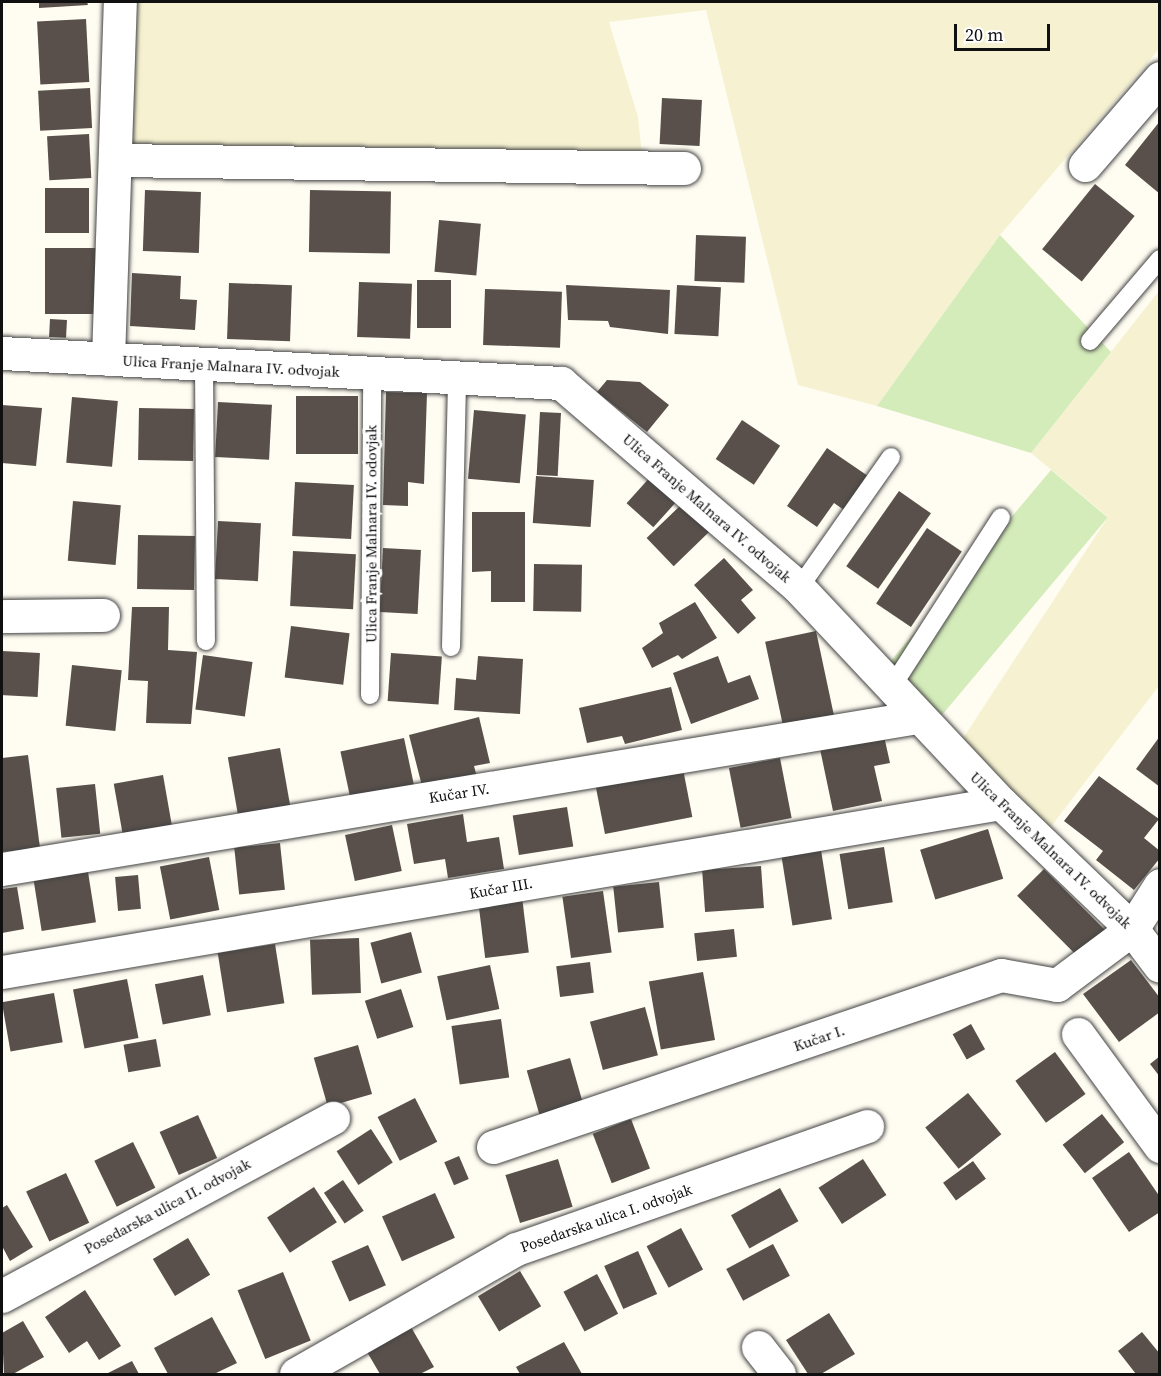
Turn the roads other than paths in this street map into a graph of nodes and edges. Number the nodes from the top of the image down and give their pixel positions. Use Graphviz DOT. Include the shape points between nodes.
graph roads {
  1 [pos="120,2"];
  2 [pos="1160,78"];
  3 [pos="116,160"];
  4 [pos="1084,165"];
  5 [pos="684,168"];
  6 [pos="1160,259"];
  7 [pos="1090,342"];
  8 [pos="2,353"];
  9 [pos="108,359"];
  10 [pos="204,364"];
  11 [pos="372,373"];
  12 [pos="457,377"];
  13 [pos="891,457"];
  14 [pos="1000,517"];
  15 [pos="799,588"];
  16 [pos="103,615"];
  17 [pos="2,616"];
  18 [pos="206,641"];
  19 [pos="451,647"];
  20 [pos="891,688"];
  21 [pos="370,695"];
  22 [pos="917,717"];
  23 [pos="1001,803"];
  24 [pos="2,869"];
  25 [pos="1160,885"];
  26 [pos="1132,929"];
  27 [pos="1160,966"];
  28 [pos="2,972"];
  29 [pos="1078,1034"];
  30 [pos="333,1118"];
  31 [pos="867,1126"];
  32 [pos="1160,1146"];
  33 [pos="493,1147"];
  34 [pos="2,1296"];
  35 [pos="758,1347"];
  36 [pos="296,1374"];
  37 [pos="779,1374"];
  1 -- 3 [label="street, Ulica Franje Malnara IV. odvojak"];
  2 -- 4 [label="street"];
  3 -- 5 [label="street"];
  3 -- 9 [label="street, Ulica Franje Malnara IV. odvojak"];
  6 -- 7 [label="lane"];
  8 -- 9 [label="street, Ulica Franje Malnara IV. odvojak"];
  9 -- 10 [label="street, Ulica Franje Malnara IV. odvojak"];
  10 -- 11 [label="street, Ulica Franje Malnara IV. odvojak"];
  10 -- 18 [label="lane"];
  11 -- 12 [label="street, Ulica Franje Malnara IV. odvojak"];
  11 -- 21 [label="lane, Ulica Franje Malnara IV. odovjak"];
  12 -- 15 [label="street, Ulica Franje Malnara IV. odvojak" via="561,383"];
  12 -- 19 [label="lane"];
  13 -- 15 [label="lane"];
  14 -- 20 [label="lane"];
  15 -- 20 [label="street, Ulica Franje Malnara IV. odvojak"];
  16 -- 17 [label="street"];
  20 -- 22 [label="street, Ulica Franje Malnara IV. odvojak"];
  22 -- 23 [label="street, Ulica Franje Malnara IV. odvojak"];
  22 -- 24 [label="street, Kučar IV."];
  23 -- 26 [label="street, Ulica Franje Malnara IV. odvojak"];
  23 -- 28 [label="street, Kučar III."];
  25 -- 26 [label="street"];
  26 -- 27 [label="street, Ulica Franje Malnara IV. odvojak"];
  26 -- 33 [label="street, Kučar I." via="1057,986 1001,975"];
  29 -- 32 [label="street"];
  30 -- 34 [label="street, Posedarska ulica II. odvojak"];
  31 -- 36 [label="street, Posedarska ulica I. odvojak" via="516,1249"];
  35 -- 37 [label="street"];
}
